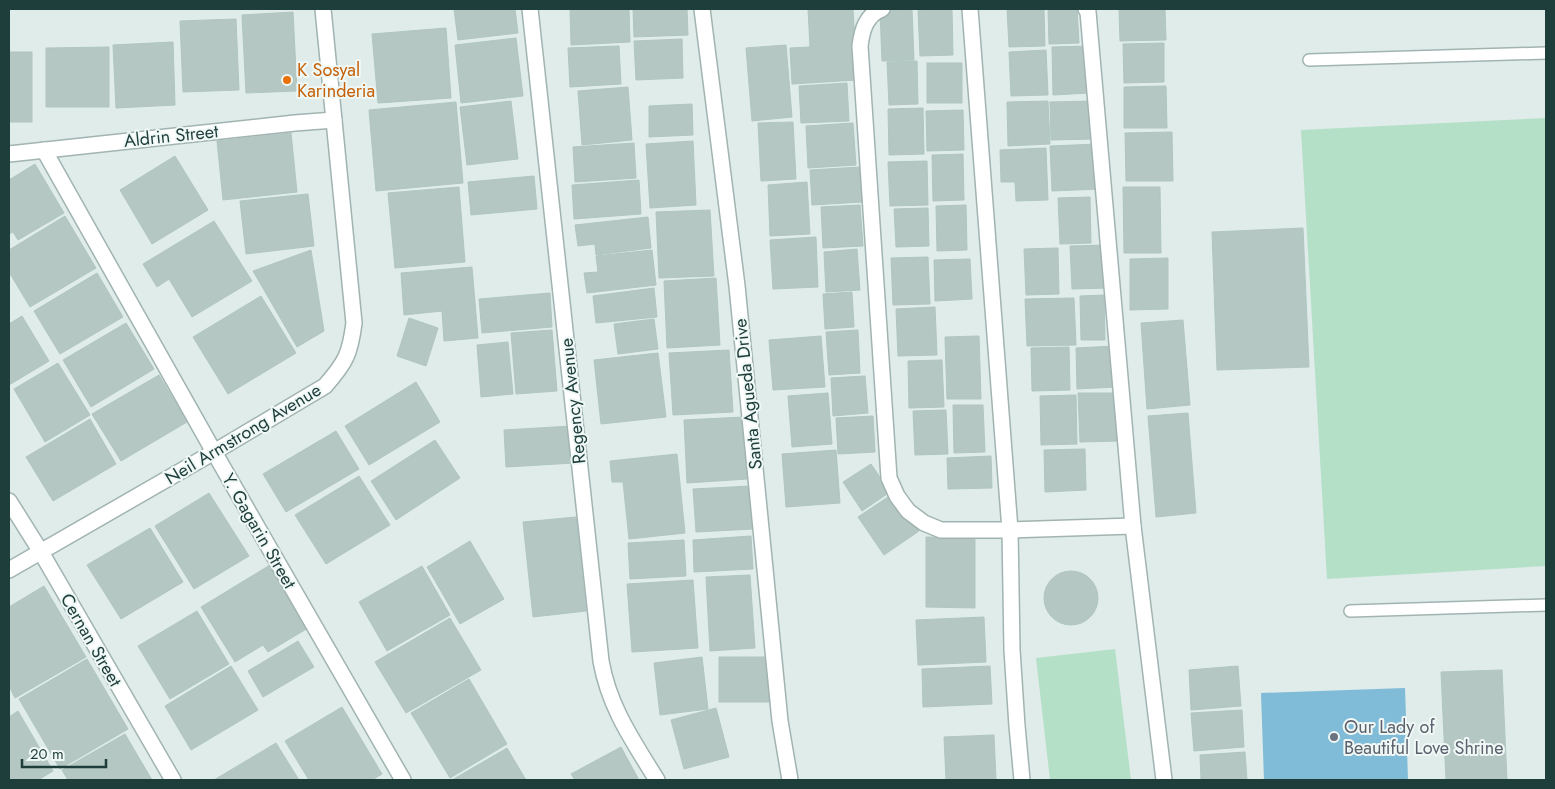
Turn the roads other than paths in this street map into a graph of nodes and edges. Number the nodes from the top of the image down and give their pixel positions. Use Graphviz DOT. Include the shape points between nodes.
graph roads {
  1 [pos="323,9"];
  2 [pos="530,9"];
  3 [pos="702,9"];
  4 [pos="882,9"];
  5 [pos="970,9"];
  6 [pos="1086,9"];
  7 [pos="1546,53"];
  8 [pos="1310,60"];
  9 [pos="334,120"];
  10 [pos="44,150"];
  11 [pos="9,154"];
  12 [pos="214,452"];
  13 [pos="9,500"];
  14 [pos="1133,526"];
  15 [pos="1010,530"];
  16 [pos="41,552"];
  17 [pos="9,570"];
  18 [pos="1546,606"];
  19 [pos="1350,610"];
  20 [pos="172,780"];
  21 [pos="403,780"];
  22 [pos="657,780"];
  23 [pos="790,780"];
  24 [pos="1022,780"];
  25 [pos="1164,780"];
  1 -- 9 [label="street, Neil Armstrong Avenue"];
  2 -- 22 [label="street, Regency Avenue" via="601,661 616,712"];
  3 -- 23 [label="street, Santa Agueda Drive" via="738,286 780,721"];
  4 -- 15 [label="street" via="868,19 862,30 860,46 889,478 908,512 924,524 941,530"];
  5 -- 15 [label="street"];
  6 -- 14 [label="street"];
  7 -- 8 [label="lane"];
  9 -- 10 [label="street, Aldrin Street"];
  9 -- 12 [label="street, Neil Armstrong Avenue" via="354,322 348,354 325,386"];
  10 -- 11 [label="street, Aldrin Street"];
  10 -- 12 [label="street, Y. Gagarin Street"];
  12 -- 16 [label="street, Neil Armstrong Avenue"];
  12 -- 21 [label="street, Y. Gagarin Street"];
  13 -- 16 [label="street, Cernan Street"];
  14 -- 15 [label="street"];
  14 -- 25 [label="street"];
  15 -- 24 [label="street" via="1012,650"];
  16 -- 17 [label="street, Neil Armstrong Avenue"];
  16 -- 20 [label="street, Cernan Street"];
  18 -- 19 [label="lane"];
}
